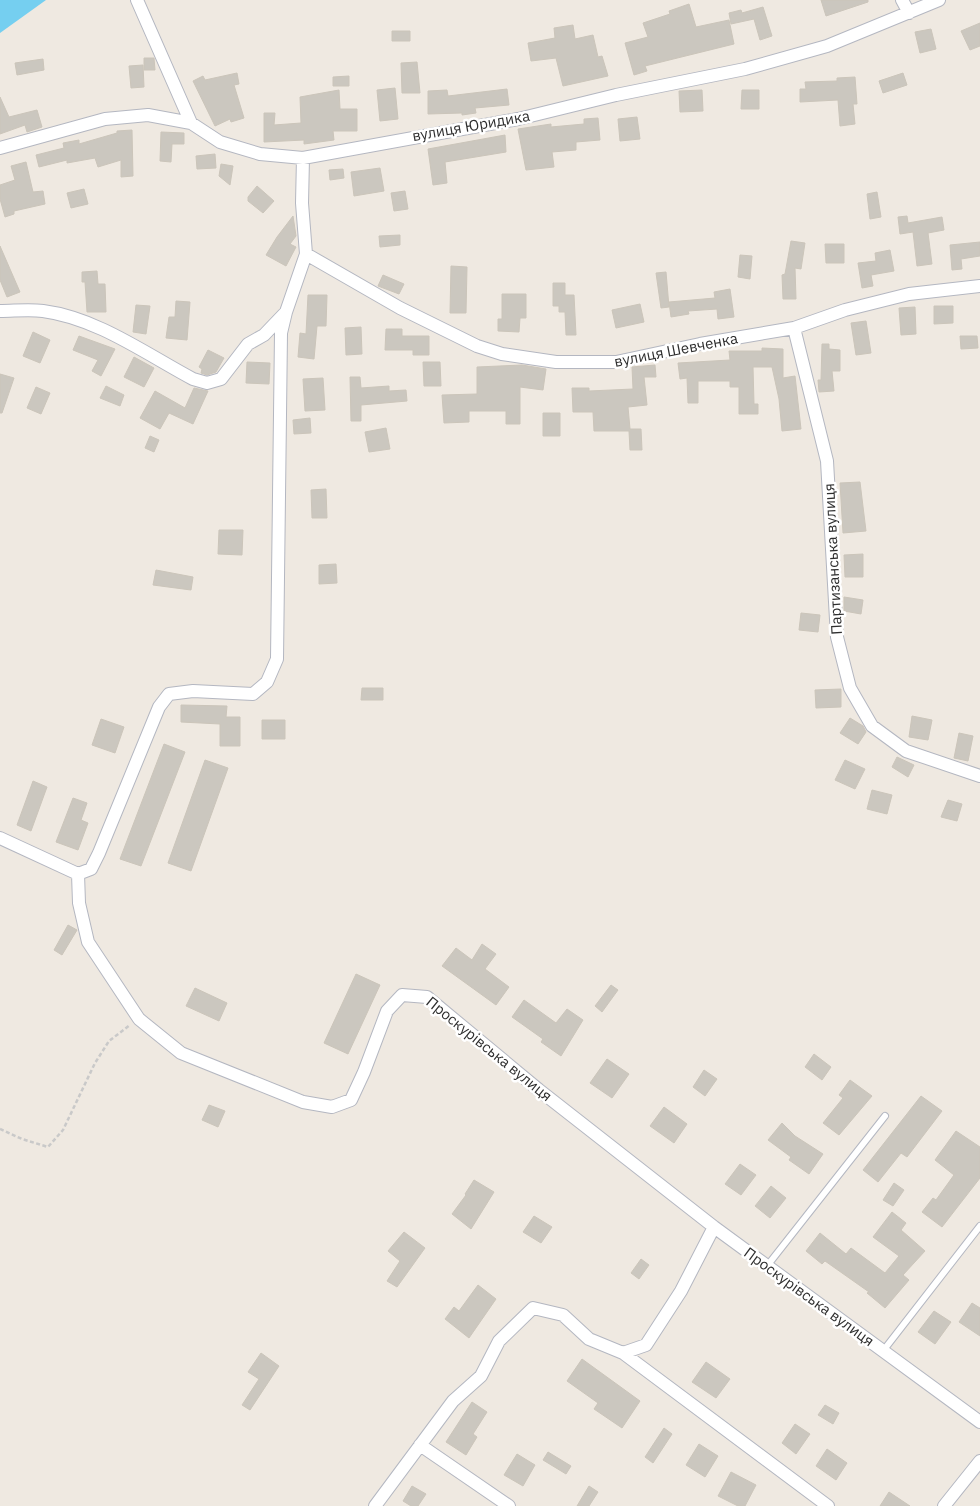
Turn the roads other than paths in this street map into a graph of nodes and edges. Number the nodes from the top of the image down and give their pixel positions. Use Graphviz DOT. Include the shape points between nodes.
graph roads {
  1 [pos="137,0"];
  2 [pos="902,0"];
  3 [pos="939,0"];
  4 [pos="908,13"];
  5 [pos="191,123"];
  6 [pos="0,148"];
  7 [pos="303,158"];
  8 [pos="306,254"];
  9 [pos="980,286"];
  10 [pos="0,311"];
  11 [pos="286,312"];
  12 [pos="794,328"];
  13 [pos="980,776"];
  14 [pos="0,838"];
  15 [pos="78,874"];
  16 [pos="885,1116"];
  17 [pos="980,1226"];
  18 [pos="714,1228"];
  19 [pos="767,1266"];
  20 [pos="884,1351"];
  21 [pos="623,1353"];
  22 [pos="980,1422"];
  23 [pos="420,1445"];
  24 [pos="980,1461"];
  25 [pos="375,1506"];
  26 [pos="509,1506"];
  27 [pos="828,1506"];
  28 [pos="944,1506"];
  1 -- 5 [label="street"];
  2 -- 4 [label="street"];
  3 -- 4 [label="street, вулиця Юридика"];
  4 -- 7 [label="street, вулиця Юридика" via="827,46 745,69 518,119"];
  5 -- 6 [label="street, вулиця Юридика" via="148,115 105,120"];
  5 -- 7 [label="street, вулиця Юридика" via="220,142 260,154"];
  7 -- 8 [label="street"];
  8 -- 11 [label="street"];
  8 -- 12 [label="street, вулиця Шевченка" via="400,308 477,346 511,356 556,362 616,362"];
  9 -- 12 [label="street, вулиця Шевченка" via="909,294 844,310"];
  10 -- 11 [label="street" via="42,311 77,319 193,379 207,383 221,379 248,344 264,335"];
  11 -- 15 [label="street" via="281,333 277,659 267,682 253,694 193,691 169,694 159,707 99,853 91,868"];
  12 -- 13 [label="street, Партизанська вулиця" via="827,461 837,637 850,688 872,726 906,751"];
  14 -- 15 [label="street"];
  15 -- 18 [label="street, Проскурівська вулиця" via="79,904 88,942 139,1019 181,1053 303,1102 332,1108 351,1100 387,1011 402,995 428,997 539,1090"];
  16 -- 19 [label="lane"];
  17 -- 20 [label="lane"];
  18 -- 19 [label="street, Проскурівська вулиця"];
  18 -- 21 [label="street" via="681,1290 646,1344"];
  19 -- 20 [label="street, Проскурівська вулиця"];
  20 -- 22 [label="street, Проскурівська вулиця"];
  21 -- 23 [label="street" via="588,1339 563,1315 533,1308 499,1340 481,1376 453,1402"];
  21 -- 27 [label="street"];
  23 -- 25 [label="street"];
  23 -- 26 [label="street"];
  24 -- 28 [label="street"];
}
